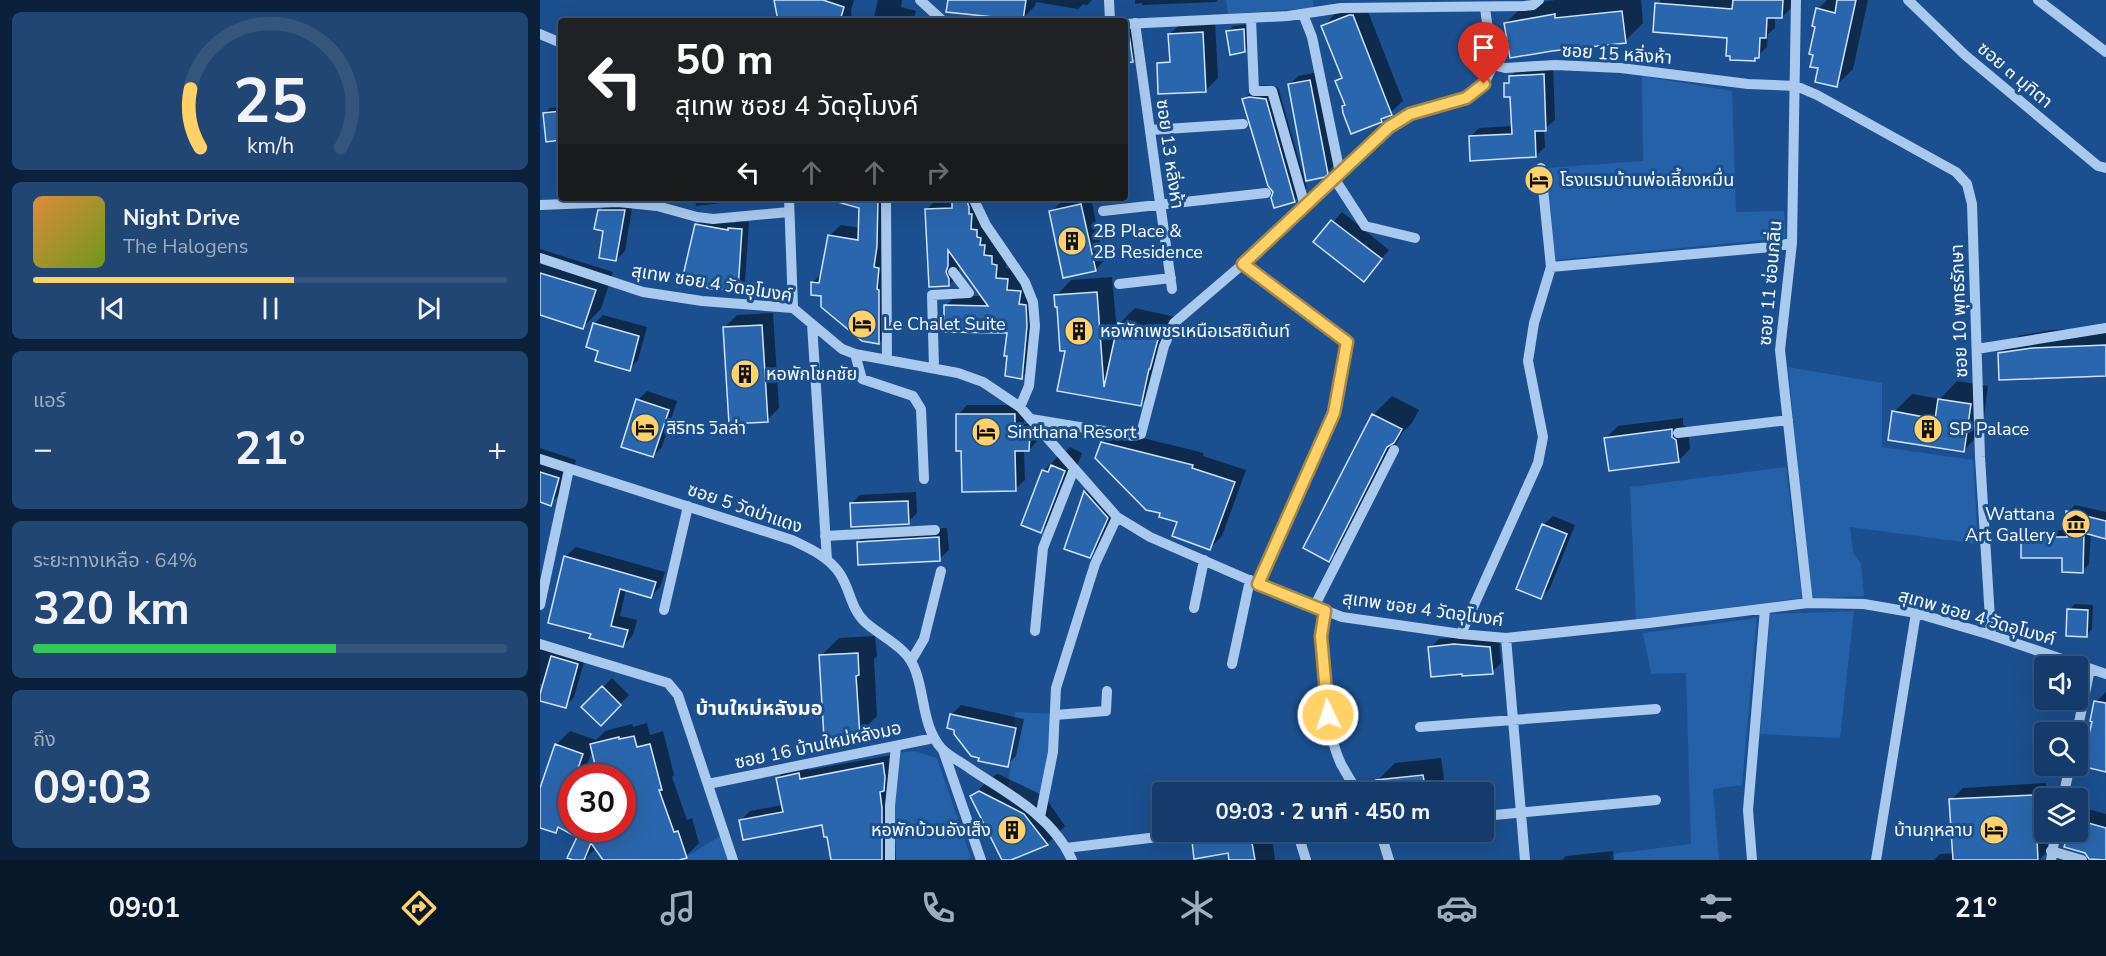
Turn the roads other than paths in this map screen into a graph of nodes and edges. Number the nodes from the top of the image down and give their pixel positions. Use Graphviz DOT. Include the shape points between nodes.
graph roads {
  1 [pos="920,0"];
  2 [pos="1109,0"];
  3 [pos="1539,0"];
  4 [pos="1796,0"];
  5 [pos="1908,0"];
  6 [pos="2038,0"];
  7 [pos="1439,4"];
  8 [pos="1485,8"];
  9 [pos="1303,14"];
  10 [pos="940,18"];
  11 [pos="1110,18"];
  12 [pos="1251,18"];
  13 [pos="1130,24"];
  14 [pos="540,34"];
  15 [pos="558,42"];
  16 [pos="2106,52"];
  17 [pos="1493,65"];
  18 [pos="1796,86"];
  19 [pos="1243,124"];
  20 [pos="1150,130"];
  21 [pos="1541,168"];
  22 [pos="2106,168"];
  23 [pos="1337,176"];
  24 [pos="1266,194"];
  25 [pos="574,201"];
  26 [pos="789,201"];
  27 [pos="886,201"];
  28 [pos="974,201"];
  29 [pos="540,205"];
  30 [pos="1160,205"];
  31 [pos="1305,206"];
  32 [pos="1103,211"];
  33 [pos="789,212"];
  34 [pos="1415,238"];
  35 [pos="1792,243"];
  36 [pos="540,258"];
  37 [pos="1243,264"];
  38 [pos="1551,267"];
  39 [pos="953,272"];
  40 [pos="1119,284"];
  41 [pos="793,308"];
  42 [pos="812,324"];
  43 [pos="2106,328"];
  44 [pos="1977,349"];
  45 [pos="855,354"];
  46 [pos="888,360"];
  47 [pos="934,368"];
  48 [pos="1020,407"];
  49 [pos="1030,419"];
  50 [pos="1788,420"];
  51 [pos="1678,433"];
  52 [pos="1394,450"];
  53 [pos="540,459"];
  54 [pos="569,469"];
  55 [pos="1074,469"];
  56 [pos="924,479"];
  57 [pos="688,506"];
  58 [pos="1117,517"];
  59 [pos="935,530"];
  60 [pos="825,536"];
  61 [pos="826,560"];
  62 [pos="1204,560"];
  63 [pos="941,571"];
  64 [pos="1254,582"];
  65 [pos="1808,603"];
  66 [pos="540,605"];
  67 [pos="1194,608"];
  68 [pos="1319,609"];
  69 [pos="1765,609"];
  70 [pos="664,610"];
  71 [pos="1916,613"];
  72 [pos="1035,631"];
  73 [pos="1461,634"];
  74 [pos="1991,635"];
  75 [pos="1506,638"];
  76 [pos="540,645"];
  77 [pos="911,661"];
  78 [pos="1232,664"];
  79 [pos="2090,669"];
  80 [pos="2106,674"];
  81 [pos="1107,691"];
  82 [pos="1656,709"];
  83 [pos="1055,715"];
  84 [pos="1512,720"];
  85 [pos="2079,722"];
  86 [pos="1420,727"];
  87 [pos="934,738"];
  88 [pos="896,746"];
  89 [pos="943,750"];
  90 [pos="1352,782"];
  91 [pos="708,784"];
  92 [pos="1656,800"];
  93 [pos="1520,813"];
  94 [pos="1494,815"];
  95 [pos="1040,817"];
  96 [pos="1152,838"];
  97 [pos="1300,842"];
  98 [pos="1383,842"];
  99 [pos="1066,848"];
  100 [pos="2051,855"];
  101 [pos="733,860"];
  102 [pos="890,860"];
  103 [pos="981,860"];
  104 [pos="1072,860"];
  105 [pos="1306,860"];
  106 [pos="1389,860"];
  107 [pos="1525,860"];
  108 [pos="1752,860"];
  109 [pos="1876,860"];
  110 [pos="2082,860"];
  1 -- 10 [label="street"];
  2 -- 11 [label="street"];
  3 -- 8 [label="street" via="1533,5"];
  4 -- 18 [label="street, ซอย 11 ซ่อนกลิ่น"];
  5 -- 22 [label="street, ซอย ๓ มุทิตา" via="1965,55 2098,166"];
  6 -- 16 [label="street"];
  7 -- 8 [label="street"];
  7 -- 9 [label="street" via="1341,8"];
  8 -- 17 [label="street"];
  9 -- 12 [label="street"];
  9 -- 23 [label="street" via="1312,37"];
  12 -- 13 [label="street"];
  12 -- 31 [label="street" via="1254,91 1272,91"];
  13 -- 20 [label="street, ซอย 13 หลิ่งห้า"];
  14 -- 15 [label="street"];
  17 -- 18 [label="street, ซอย 15 หลิ่งห้า" via="1621,68"];
  17 -- 23 [label="street" via="1484,84 1466,98 1410,114 1389,127"];
  18 -- 35 [label="street, ซอย 11 ซ่อนกลิ่น"];
  18 -- 44 [label="street, ซอย 10 พุทธรักษา" via="1956,172 1967,184 1972,204"];
  19 -- 20 [label="street"];
  20 -- 30 [label="street, ซอย 13 หลิ่งห้า"];
  21 -- 38 [label="street"];
  23 -- 31 [label="street"];
  23 -- 34 [label="street" via="1365,226"];
  24 -- 30 [label="street"];
  25 -- 29 [label="street"];
  25 -- 33 [label="street" via="657,206 713,219"];
  26 -- 33 [label="street"];
  27 -- 46 [label="street"];
  28 -- 48 [label="street" via="1025,282 1033,302 1035,326 1029,386"];
  30 -- 32 [label="street"];
  30 -- 40 [label="street, ซอย 13 หลิ่งห้า" via="1172,284"];
  31 -- 37 [label="street"];
  33 -- 41 [label="street"];
  35 -- 38 [label="street"];
  35 -- 50 [label="street, ซอย 11 ซ่อนกลิ่น" via="1780,350"];
  36 -- 41 [label="street, สุเทพ ซอย 4 วัดอุโมงค์" via="643,292 702,302"];
  37 -- 49 [label="street" via="1174,323 1164,346 1141,434"];
  37 -- 64 [label="street" via="1347,342 1334,413"];
  38 -- 73 [label="street" via="1534,323 1528,362 1543,437 1538,463"];
  39 -- 47 [label="street" via="969,293 932,295"];
  41 -- 42 [label="street, สุเทพ ซอย 4 วัดอุโมงค์"];
  42 -- 45 [label="street, สุเทพ ซอย 4 วัดอุโมงค์" via="842,349"];
  42 -- 60 [label="street"];
  43 -- 44 [label="street"];
  44 -- 74 [label="street, ซอย 10 พุทธรักษา"];
  45 -- 46 [label="street, สุเทพ ซอย 4 วัดอุโมงค์"];
  45 -- 56 [label="street" via="862,379 913,396 921,409"];
  46 -- 47 [label="street, สุเทพ ซอย 4 วัดอุโมงค์"];
  47 -- 48 [label="street, สุเทพ ซอย 4 วัดอุโมงค์" via="983,382"];
  48 -- 49 [label="street, สุเทพ ซอย 4 วัดอุโมงค์"];
  49 -- 55 [label="street, สุเทพ ซอย 4 วัดอุโมงค์"];
  50 -- 51 [label="street"];
  50 -- 65 [label="street, ซอย 11 ซ่อนกลิ่น"];
  52 -- 68 [label="street"];
  53 -- 54 [label="street, ซอย 5 วัดป่าแดง"];
  54 -- 57 [label="street, ซอย 5 วัดป่าแดง"];
  54 -- 66 [label="street"];
  55 -- 58 [label="street, สุเทพ ซอย 4 วัดอุโมงค์"];
  55 -- 72 [label="street" via="1043,548"];
  57 -- 61 [label="street, ซอย 5 วัดป่าแดง" via="792,540"];
  57 -- 70 [label="street"];
  58 -- 62 [label="street, สุเทพ ซอย 4 วัดอุโมงค์" via="1150,537"];
  58 -- 83 [label="street" via="1095,564 1056,688"];
  59 -- 60 [label="street"];
  60 -- 61 [label="street"];
  61 -- 77 [label="street, ซอย 5 วัดป่าแดง" via="840,574 864,621 908,654"];
  62 -- 64 [label="street, สุเทพ ซอย 4 วัดอุโมงค์"];
  62 -- 67 [label="street"];
  63 -- 77 [label="street" via="924,639"];
  64 -- 68 [label="street, สุเทพ ซอย 4 วัดอุโมงค์"];
  64 -- 78 [label="street"];
  65 -- 69 [label="street, สุเทพ ซอย 4 วัดอุโมงค์"];
  65 -- 71 [label="street, สุเทพ ซอย 4 วัดอุโมงค์" via="1864,604"];
  68 -- 73 [label="street, สุเทพ ซอย 4 วัดอุโมงค์" via="1342,617"];
  68 -- 90 [label="street" via="1328,715 1340,762"];
  69 -- 75 [label="street, สุเทพ ซอย 4 วัดอุโมงค์"];
  69 -- 108 [label="street" via="1748,810"];
  71 -- 74 [label="street, สุเทพ ซอย 4 วัดอุโมงค์"];
  71 -- 109 [label="street"];
  73 -- 75 [label="street, สุเทพ ซอย 4 วัดอุโมงค์"];
  74 -- 79 [label="street, สุเทพ ซอย 4 วัดอุโมงค์"];
  75 -- 84 [label="street"];
  76 -- 91 [label="street" via="668,682 678,695"];
  77 -- 87 [label="street, ซอย 5 วัดป่าแดง"];
  79 -- 80 [label="street, สุเทพ ซอย 4 วัดอุโมงค์"];
  79 -- 85 [label="street"];
  81 -- 83 [label="street" via="1106,711"];
  82 -- 84 [label="street"];
  83 -- 95 [label="street" via="1053,752"];
  84 -- 86 [label="street"];
  84 -- 93 [label="street"];
  87 -- 88 [label="street, ซอย 16 บ้านใหม่หลังมอ"];
  87 -- 89 [label="street, ซอย 5 วัดป่าแดง"];
  88 -- 91 [label="street, ซอย 16 บ้านใหม่หลังมอ"];
  88 -- 102 [label="street"];
  89 -- 95 [label="street, ซอย 5 วัดป่าแดง"];
  89 -- 103 [label="street"];
  91 -- 101 [label="street"];
  92 -- 93 [label="street"];
  93 -- 94 [label="street"];
  93 -- 107 [label="street"];
  95 -- 99 [label="street, ซอย 5 วัดป่าแดง"];
  96 -- 99 [label="street"];
  97 -- 105 [label="street"];
  98 -- 106 [label="street"];
  99 -- 104 [label="street, ซอย 5 วัดป่าแดง"];
  100 -- 110 [label="street"];
}
